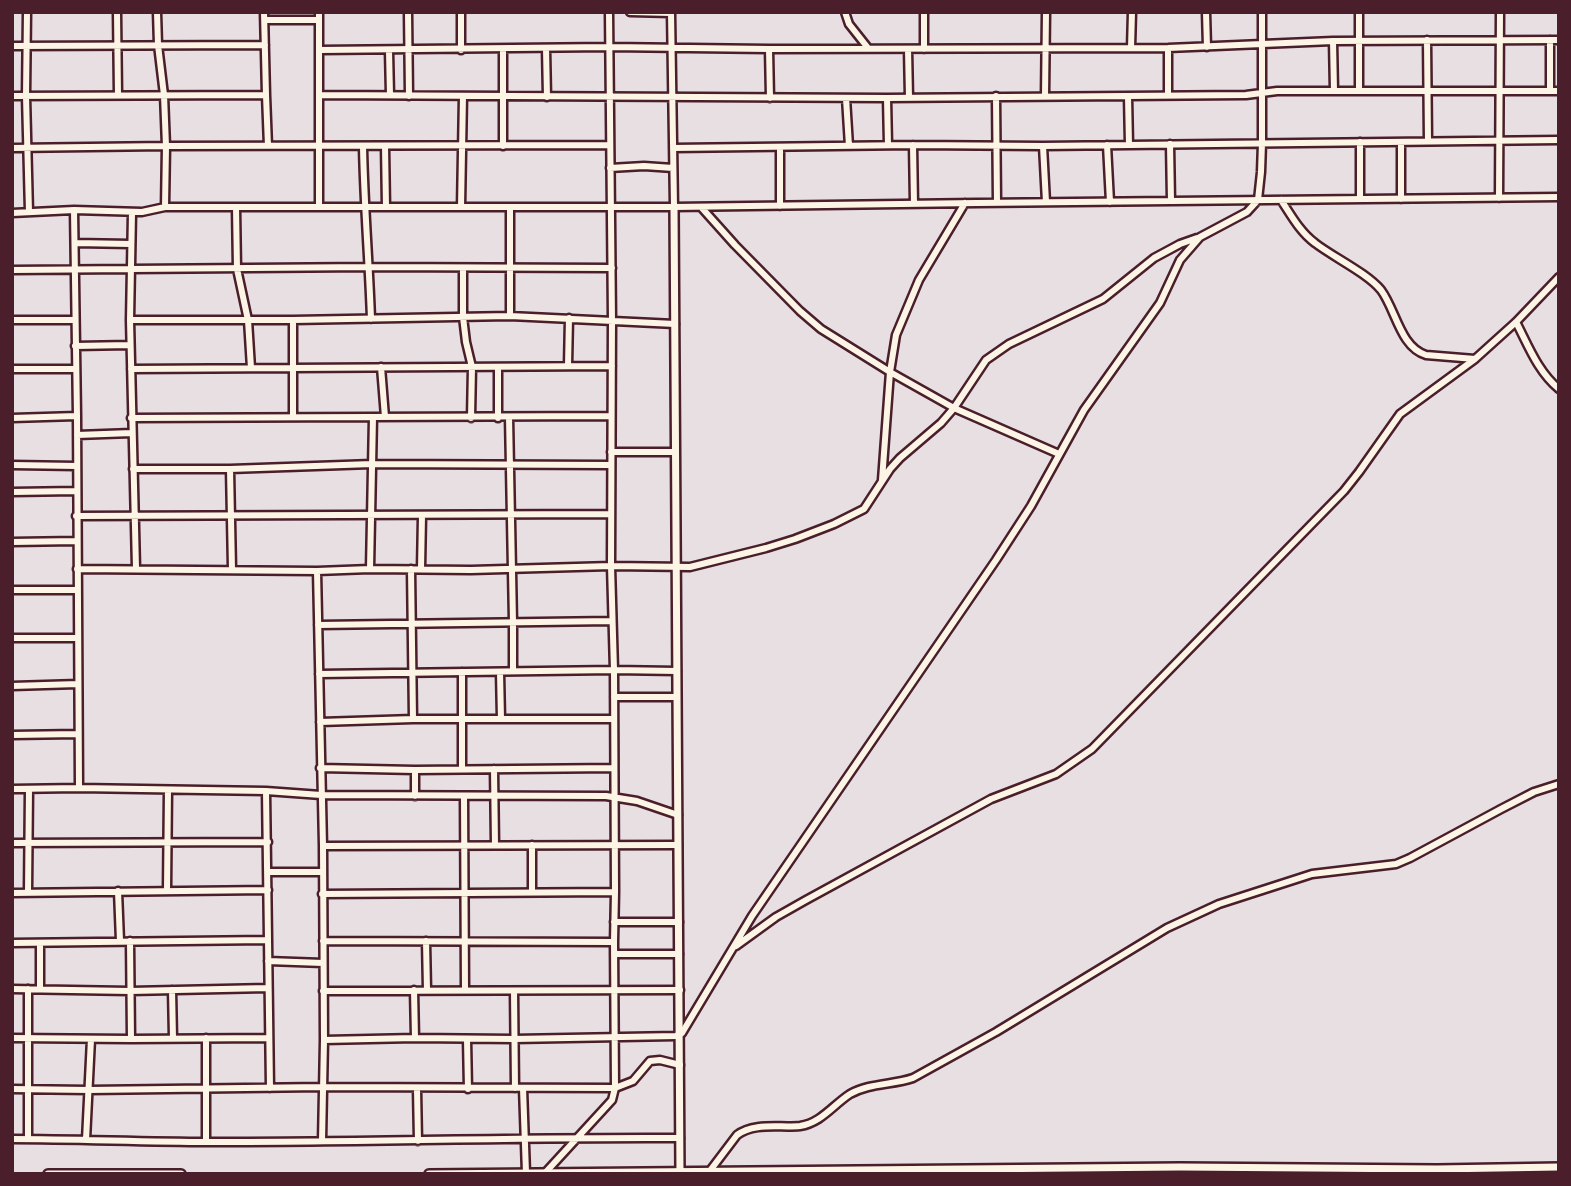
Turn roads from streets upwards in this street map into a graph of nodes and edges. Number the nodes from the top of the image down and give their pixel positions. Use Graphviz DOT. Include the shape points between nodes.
graph roads {
  1 [pos="27,12"];
  2 [pos="117,12"];
  3 [pos="157,12"];
  4 [pos="408,12"];
  5 [pos="461,12"];
  6 [pos="609,12"];
  7 [pos="630,12"];
  8 [pos="671,12"];
  9 [pos="845,12"];
  10 [pos="924,12"];
  11 [pos="1046,12"];
  12 [pos="1132,12"];
  13 [pos="1206,12"];
  14 [pos="1262,12"];
  15 [pos="1359,12"];
  16 [pos="1500,12"];
  17 [pos="265,16"];
  18 [pos="319,16"];
  19 [pos="1427,40"];
  20 [pos="1500,40"];
  21 [pos="1550,40"];
  22 [pos="1559,40"];
  23 [pos="1333,41"];
  24 [pos="1359,41"];
  25 [pos="1261,44"];
  26 [pos="116,45"];
  27 [pos="158,45"];
  28 [pos="12,46"];
  29 [pos="26,46"];
  30 [pos="265,46"];
  31 [pos="609,47"];
  32 [pos="1207,47"];
  33 [pos="546,48"];
  34 [pos="671,48"];
  35 [pos="925,48"];
  36 [pos="1046,48"];
  37 [pos="1131,48"];
  38 [pos="1168,48"];
  39 [pos="503,49"];
  40 [pos="769,49"];
  41 [pos="869,49"];
  42 [pos="908,49"];
  43 [pos="320,50"];
  44 [pos="409,50"];
  45 [pos="461,50"];
  46 [pos="390,51"];
  47 [pos="1334,91"];
  48 [pos="1359,91"];
  49 [pos="1428,91"];
  50 [pos="1499,91"];
  51 [pos="1550,91"];
  52 [pos="1559,91"];
  53 [pos="1262,93"];
  54 [pos="118,95"];
  55 [pos="164,95"];
  56 [pos="266,95"];
  57 [pos="319,95"];
  58 [pos="390,95"];
  59 [pos="1168,95"];
  60 [pos="12,96"];
  61 [pos="26,96"];
  62 [pos="409,96"];
  63 [pos="463,96"];
  64 [pos="996,96"];
  65 [pos="1045,96"];
  66 [pos="1128,96"];
  67 [pos="503,97"];
  68 [pos="547,97"];
  69 [pos="610,97"];
  70 [pos="672,97"];
  71 [pos="770,98"];
  72 [pos="846,98"];
  73 [pos="887,98"];
  74 [pos="909,98"];
  75 [pos="1499,140"];
  76 [pos="1559,140"];
  77 [pos="1428,141"];
  78 [pos="1360,142"];
  79 [pos="1401,142"];
  80 [pos="1262,143"];
  81 [pos="1171,144"];
  82 [pos="610,145"];
  83 [pos="888,145"];
  84 [pos="914,145"];
  85 [pos="996,145"];
  86 [pos="1107,145"];
  87 [pos="1129,145"];
  88 [pos="166,146"];
  89 [pos="268,146"];
  90 [pos="318,146"];
  91 [pos="363,146"];
  92 [pos="385,146"];
  93 [pos="463,146"];
  94 [pos="503,146"];
  95 [pos="849,146"];
  96 [pos="1043,146"];
  97 [pos="780,147"];
  98 [pos="12,148"];
  99 [pos="27,148"];
  100 [pos="673,148"];
  101 [pos="673,167"];
  102 [pos="610,168"];
  103 [pos="1559,197"];
  104 [pos="1499,198"];
  105 [pos="1360,199"];
  106 [pos="1401,199"];
  107 [pos="1258,200"];
  108 [pos="1281,200"];
  109 [pos="1171,201"];
  110 [pos="997,202"];
  111 [pos="1046,202"];
  112 [pos="1110,202"];
  113 [pos="965,203"];
  114 [pos="914,204"];
  115 [pos="780,206"];
  116 [pos="165,207"];
  117 [pos="236,207"];
  118 [pos="319,207"];
  119 [pos="364,207"];
  120 [pos="386,207"];
  121 [pos="461,207"];
  122 [pos="510,207"];
  123 [pos="610,207"];
  124 [pos="674,207"];
  125 [pos="701,207"];
  126 [pos="74,210"];
  127 [pos="29,212"];
  128 [pos="132,212"];
  129 [pos="12,213"];
  130 [pos="1200,237"];
  131 [pos="75,243"];
  132 [pos="131,244"];
  133 [pos="369,267"];
  134 [pos="463,268"];
  135 [pos="510,268"];
  136 [pos="612,268"];
  137 [pos="131,269"];
  138 [pos="237,269"];
  139 [pos="12,270"];
  140 [pos="75,270"];
  141 [pos="1559,277"];
  142 [pos="510,316"];
  143 [pos="463,317"];
  144 [pos="569,318"];
  145 [pos="371,319"];
  146 [pos="12,320"];
  147 [pos="75,320"];
  148 [pos="130,320"];
  149 [pos="248,320"];
  150 [pos="293,320"];
  151 [pos="612,320"];
  152 [pos="1516,322"];
  153 [pos="675,324"];
  154 [pos="130,345"];
  155 [pos="75,346"];
  156 [pos="1475,359"];
  157 [pos="568,366"];
  158 [pos="612,366"];
  159 [pos="382,367"];
  160 [pos="472,367"];
  161 [pos="498,367"];
  162 [pos="251,368"];
  163 [pos="293,368"];
  164 [pos="12,369"];
  165 [pos="76,369"];
  166 [pos="131,369"];
  167 [pos="890,372"];
  168 [pos="1559,389"];
  169 [pos="954,408"];
  170 [pos="77,416"];
  171 [pos="293,416"];
  172 [pos="610,416"];
  173 [pos="373,417"];
  174 [pos="384,417"];
  175 [pos="509,417"];
  176 [pos="12,418"];
  177 [pos="131,418"];
  178 [pos="471,418"];
  179 [pos="498,418"];
  180 [pos="132,433"];
  181 [pos="77,435"];
  182 [pos="611,452"];
  183 [pos="675,453"];
  184 [pos="1059,454"];
  185 [pos="372,464"];
  186 [pos="510,464"];
  187 [pos="12,465"];
  188 [pos="611,465"];
  189 [pos="77,466"];
  190 [pos="133,469"];
  191 [pos="230,469"];
  192 [pos="882,481"];
  193 [pos="76,491"];
  194 [pos="12,492"];
  195 [pos="232,514"];
  196 [pos="611,514"];
  197 [pos="134,515"];
  198 [pos="511,515"];
  199 [pos="76,516"];
  200 [pos="371,516"];
  201 [pos="422,516"];
  202 [pos="76,541"];
  203 [pos="12,542"];
  204 [pos="611,566"];
  205 [pos="136,568"];
  206 [pos="513,568"];
  207 [pos="676,568"];
  208 [pos="77,569"];
  209 [pos="232,569"];
  210 [pos="370,569"];
  211 [pos="411,569"];
  212 [pos="421,569"];
  213 [pos="317,571"];
  214 [pos="12,590"];
  215 [pos="77,590"];
  216 [pos="612,621"];
  217 [pos="513,622"];
  218 [pos="412,623"];
  219 [pos="318,625"];
  220 [pos="12,638"];
  221 [pos="77,638"];
  222 [pos="614,670"];
  223 [pos="513,671"];
  224 [pos="677,671"];
  225 [pos="413,672"];
  226 [pos="462,672"];
  227 [pos="500,672"];
  228 [pos="319,674"];
  229 [pos="78,684"];
  230 [pos="12,686"];
  231 [pos="614,697"];
  232 [pos="677,698"];
  233 [pos="413,719"];
  234 [pos="462,719"];
  235 [pos="501,719"];
  236 [pos="614,719"];
  237 [pos="320,722"];
  238 [pos="78,734"];
  239 [pos="12,735"];
  240 [pos="320,768"];
  241 [pos="614,768"];
  242 [pos="462,769"];
  243 [pos="494,769"];
  244 [pos="415,770"];
  245 [pos="1559,784"];
  246 [pos="79,788"];
  247 [pos="12,789"];
  248 [pos="29,789"];
  249 [pos="168,790"];
  250 [pos="266,791"];
  251 [pos="321,795"];
  252 [pos="494,795"];
  253 [pos="415,796"];
  254 [pos="464,796"];
  255 [pos="614,797"];
  256 [pos="678,815"];
  257 [pos="168,842"];
  258 [pos="268,842"];
  259 [pos="12,843"];
  260 [pos="29,843"];
  261 [pos="495,845"];
  262 [pos="532,845"];
  263 [pos="678,845"];
  264 [pos="323,846"];
  265 [pos="464,846"];
  266 [pos="615,846"];
  267 [pos="268,872"];
  268 [pos="323,872"];
  269 [pos="167,890"];
  270 [pos="268,890"];
  271 [pos="118,891"];
  272 [pos="531,891"];
  273 [pos="12,892"];
  274 [pos="28,892"];
  275 [pos="465,892"];
  276 [pos="615,892"];
  277 [pos="322,894"];
  278 [pos="614,922"];
  279 [pos="679,922"];
  280 [pos="267,940"];
  281 [pos="120,941"];
  282 [pos="130,941"];
  283 [pos="323,941"];
  284 [pos="426,941"];
  285 [pos="465,941"];
  286 [pos="614,942"];
  287 [pos="12,943"];
  288 [pos="40,943"];
  289 [pos="734,947"];
  290 [pos="614,954"];
  291 [pos="679,954"];
  292 [pos="268,961"];
  293 [pos="323,963"];
  294 [pos="268,988"];
  295 [pos="12,989"];
  296 [pos="28,989"];
  297 [pos="40,989"];
  298 [pos="172,990"];
  299 [pos="414,990"];
  300 [pos="427,990"];
  301 [pos="465,990"];
  302 [pos="514,990"];
  303 [pos="614,990"];
  304 [pos="680,990"];
  305 [pos="130,991"];
  306 [pos="323,991"];
  307 [pos="679,1035"];
  308 [pos="12,1038"];
  309 [pos="29,1038"];
  310 [pos="173,1038"];
  311 [pos="206,1038"];
  312 [pos="268,1038"];
  313 [pos="415,1038"];
  314 [pos="615,1038"];
  315 [pos="91,1039"];
  316 [pos="131,1039"];
  317 [pos="467,1039"];
  318 [pos="514,1039"];
  319 [pos="324,1040"];
  320 [pos="680,1065"];
  321 [pos="323,1087"];
  322 [pos="206,1088"];
  323 [pos="270,1088"];
  324 [pos="417,1088"];
  325 [pos="519,1088"];
  326 [pos="615,1088"];
  327 [pos="12,1089"];
  328 [pos="27,1089"];
  329 [pos="468,1089"];
  330 [pos="89,1090"];
  331 [pos="578,1137"];
  332 [pos="525,1138"];
  333 [pos="680,1138"];
  334 [pos="12,1139"];
  335 [pos="28,1139"];
  336 [pos="86,1140"];
  337 [pos="418,1140"];
  338 [pos="322,1141"];
  339 [pos="206,1142"];
  340 [pos="1559,1167"];
  341 [pos="946,1171"];
  342 [pos="1042,1171"];
  343 [pos="1137,1171"];
  344 [pos="1261,1171"];
  345 [pos="1399,1171"];
  346 [pos="709,1172"];
  347 [pos="803,1172"];
  348 [pos="1437,1172"];
  349 [pos="526,1173"];
  350 [pos="545,1173"];
  351 [pos="587,1173"];
  352 [pos="680,1173"];
  353 [pos="48,1174"];
  354 [pos="181,1174"];
  355 [pos="429,1174"];
  356 [pos="448,1174"];
  1 -- 29 [label="street"];
  2 -- 26 [label="street"];
  3 -- 27 [label="street"];
  4 -- 44 [label="street"];
  5 -- 45 [label="street"];
  6 -- 31 [label="street"];
  7 -- 8 [label="street"];
  8 -- 34 [label="street"];
  9 -- 41 [label="street"];
  10 -- 35 [label="street"];
  11 -- 36 [label="street"];
  12 -- 37 [label="street"];
  13 -- 32 [label="street"];
  14 -- 25 [label="street"];
  15 -- 24 [label="street"];
  16 -- 20 [label="street"];
  17 -- 18 [label="street"];
  17 -- 30 [label="street"];
  18 -- 43 [label="street"];
  19 -- 20 [label="street"];
  19 -- 24 [label="street"];
  19 -- 49 [label="street"];
  20 -- 21 [label="street"];
  20 -- 50 [label="street"];
  21 -- 22 [label="street"];
  21 -- 51 [label="street"];
  23 -- 24 [label="street"];
  23 -- 25 [label="street"];
  23 -- 47 [label="street"];
  24 -- 48 [label="street"];
  25 -- 32 [label="street"];
  25 -- 53 [label="street"];
  26 -- 27 [label="street"];
  26 -- 29 [label="street"];
  26 -- 54 [label="street"];
  27 -- 30 [label="street"];
  27 -- 55 [label="street"];
  28 -- 29 [label="street"];
  29 -- 61 [label="street"];
  30 -- 56 [label="street"];
  31 -- 33 [label="street"];
  31 -- 34 [label="street"];
  31 -- 69 [label="street"];
  32 -- 38 [label="street"];
  33 -- 39 [label="street"];
  33 -- 68 [label="street"];
  34 -- 40 [label="street"];
  34 -- 70 [label="street"];
  35 -- 36 [label="street"];
  35 -- 42 [label="street"];
  36 -- 37 [label="street"];
  36 -- 65 [label="street"];
  37 -- 38 [label="street"];
  38 -- 59 [label="street"];
  39 -- 45 [label="street"];
  39 -- 67 [label="street"];
  40 -- 41 [label="street"];
  40 -- 71 [label="street"];
  41 -- 42 [label="street"];
  42 -- 74 [label="street"];
  43 -- 46 [label="street"];
  43 -- 57 [label="street"];
  44 -- 45 [label="street"];
  44 -- 46 [label="street"];
  44 -- 62 [label="street"];
  46 -- 58 [label="street"];
  47 -- 48 [label="street"];
  47 -- 53 [label="street"];
  48 -- 49 [label="street"];
  49 -- 50 [label="street"];
  49 -- 77 [label="street"];
  50 -- 51 [label="street"];
  50 -- 75 [label="street"];
  51 -- 52 [label="street"];
  53 -- 59 [label="street"];
  53 -- 80 [label="street"];
  54 -- 55 [label="street"];
  54 -- 61 [label="street"];
  55 -- 56 [label="street"];
  55 -- 88 [label="street"];
  56 -- 89 [label="street"];
  57 -- 58 [label="street"];
  57 -- 90 [label="street"];
  58 -- 62 [label="street"];
  59 -- 66 [label="street"];
  60 -- 61 [label="street"];
  61 -- 99 [label="street"];
  62 -- 63 [label="street"];
  63 -- 67 [label="street"];
  63 -- 93 [label="street"];
  64 -- 65 [label="street"];
  64 -- 74 [label="street"];
  64 -- 85 [label="street"];
  65 -- 66 [label="street"];
  66 -- 87 [label="street"];
  67 -- 68 [label="street"];
  67 -- 94 [label="street"];
  68 -- 69 [label="street"];
  69 -- 70 [label="street"];
  69 -- 82 [label="street"];
  70 -- 71 [label="street"];
  70 -- 100 [label="street"];
  71 -- 72 [label="street"];
  72 -- 73 [label="street"];
  72 -- 95 [label="street"];
  73 -- 74 [label="street"];
  73 -- 83 [label="street"];
  75 -- 76 [label="street"];
  75 -- 77 [label="street"];
  75 -- 104 [label="street"];
  77 -- 79 [label="street"];
  78 -- 79 [label="street"];
  78 -- 80 [label="street"];
  78 -- 105 [label="street"];
  79 -- 106 [label="street"];
  80 -- 81 [label="street"];
  80 -- 107 [label="street"];
  81 -- 87 [label="street"];
  81 -- 109 [label="street"];
  82 -- 94 [label="street"];
  82 -- 102 [label="street"];
  83 -- 84 [label="street"];
  83 -- 95 [label="street"];
  84 -- 85 [label="street"];
  84 -- 114 [label="street"];
  85 -- 96 [label="street"];
  85 -- 110 [label="street"];
  86 -- 87 [label="street"];
  86 -- 96 [label="street"];
  86 -- 112 [label="street"];
  88 -- 89 [label="street"];
  88 -- 99 [label="street"];
  88 -- 116 [label="street"];
  89 -- 90 [label="street"];
  90 -- 91 [label="street"];
  90 -- 118 [label="street"];
  91 -- 92 [label="street"];
  91 -- 119 [label="street"];
  92 -- 93 [label="street"];
  92 -- 120 [label="street"];
  93 -- 94 [label="street"];
  93 -- 121 [label="street"];
  95 -- 97 [label="street"];
  96 -- 111 [label="street"];
  97 -- 100 [label="street"];
  97 -- 115 [label="street"];
  98 -- 99 [label="street"];
  99 -- 127 [label="street"];
  100 -- 101 [label="street"];
  101 -- 102 [label="street"];
  101 -- 124 [label="street"];
  102 -- 123 [label="street"];
  103 -- 104 [label="street"];
  104 -- 106 [label="street"];
  105 -- 106 [label="street"];
  105 -- 108 [label="street"];
  107 -- 108 [label="street"];
  107 -- 109 [label="street"];
  107 -- 130 [label="street" via="1247,212"];
  108 -- 156 [label="street" via="1306,235 1380,289 1420,354"];
  109 -- 112 [label="street"];
  110 -- 111 [label="street"];
  110 -- 113 [label="street"];
  111 -- 112 [label="street"];
  113 -- 114 [label="street"];
  113 -- 167 [label="street" via="919,279 896,335"];
  114 -- 115 [label="street"];
  115 -- 125 [label="street"];
  116 -- 117 [label="street"];
  116 -- 128 [label="street"];
  117 -- 118 [label="street"];
  117 -- 138 [label="street"];
  118 -- 119 [label="street"];
  119 -- 120 [label="street"];
  119 -- 133 [label="street"];
  120 -- 121 [label="street"];
  121 -- 122 [label="street"];
  122 -- 123 [label="street"];
  122 -- 135 [label="street"];
  123 -- 124 [label="street"];
  123 -- 136 [label="street"];
  124 -- 125 [label="street"];
  124 -- 153 [label="street"];
  125 -- 167 [label="street" via="821,329"];
  126 -- 127 [label="street"];
  126 -- 128 [label="street"];
  126 -- 131 [label="street"];
  127 -- 129 [label="street"];
  128 -- 132 [label="street"];
  130 -- 169 [label="street" via="1154,258 1103,299 997,351 977,371"];
  130 -- 184 [label="street" via="1180,260 1160,303 1084,410"];
  131 -- 132 [label="street"];
  131 -- 140 [label="street"];
  132 -- 137 [label="street"];
  133 -- 134 [label="street"];
  133 -- 138 [label="street"];
  133 -- 145 [label="street"];
  134 -- 135 [label="street"];
  134 -- 143 [label="street"];
  135 -- 136 [label="street"];
  135 -- 142 [label="street"];
  136 -- 151 [label="street"];
  137 -- 138 [label="street"];
  137 -- 140 [label="street"];
  137 -- 148 [label="street"];
  138 -- 149 [label="street"];
  139 -- 140 [label="street"];
  140 -- 147 [label="street"];
  141 -- 152 [label="street"];
  142 -- 143 [label="street"];
  142 -- 144 [label="street"];
  143 -- 145 [label="street"];
  143 -- 160 [label="street"];
  144 -- 151 [label="street"];
  144 -- 157 [label="street"];
  145 -- 150 [label="street"];
  146 -- 147 [label="street"];
  147 -- 155 [label="street"];
  148 -- 149 [label="street"];
  148 -- 154 [label="street"];
  149 -- 150 [label="street"];
  149 -- 162 [label="street"];
  150 -- 163 [label="street"];
  151 -- 153 [label="street"];
  151 -- 158 [label="street"];
  152 -- 156 [label="street"];
  152 -- 168 [label="street" via="1536,361"];
  153 -- 183 [label="street"];
  154 -- 155 [label="street"];
  154 -- 166 [label="street"];
  155 -- 165 [label="street"];
  156 -- 289 [label="street" via="1400,414 1344,491 1078,760 1056,774 992,799 776,917"];
  157 -- 158 [label="street"];
  157 -- 161 [label="street"];
  158 -- 172 [label="street"];
  159 -- 160 [label="street"];
  159 -- 163 [label="street"];
  159 -- 174 [label="street"];
  160 -- 161 [label="street"];
  160 -- 178 [label="street"];
  161 -- 179 [label="street"];
  162 -- 163 [label="street"];
  162 -- 166 [label="street"];
  163 -- 171 [label="street"];
  164 -- 165 [label="street"];
  165 -- 170 [label="street"];
  166 -- 177 [label="street"];
  167 -- 169 [label="street"];
  167 -- 192 [label="street"];
  169 -- 184 [label="street"];
  169 -- 192 [label="street"];
  170 -- 176 [label="street"];
  170 -- 181 [label="street"];
  171 -- 173 [label="street"];
  171 -- 177 [label="street"];
  172 -- 175 [label="street"];
  172 -- 182 [label="street"];
  173 -- 174 [label="street"];
  173 -- 185 [label="street"];
  174 -- 178 [label="street"];
  175 -- 179 [label="street"];
  175 -- 186 [label="street"];
  177 -- 180 [label="street"];
  178 -- 179 [label="street"];
  180 -- 181 [label="street"];
  180 -- 190 [label="street"];
  181 -- 189 [label="street"];
  182 -- 183 [label="street"];
  182 -- 188 [label="street"];
  183 -- 207 [label="street"];
  184 -- 289 [label="street" via="996,560"];
  185 -- 186 [label="street"];
  185 -- 191 [label="street"];
  185 -- 200 [label="street"];
  186 -- 188 [label="street"];
  186 -- 198 [label="street"];
  187 -- 189 [label="street"];
  188 -- 196 [label="street"];
  189 -- 193 [label="street"];
  190 -- 191 [label="street"];
  190 -- 197 [label="street"];
  191 -- 195 [label="street"];
  192 -- 207 [label="street" via="864,509 834,524 740,555"];
  193 -- 194 [label="street"];
  193 -- 199 [label="street"];
  195 -- 197 [label="street"];
  195 -- 200 [label="street"];
  195 -- 209 [label="street"];
  196 -- 198 [label="street"];
  196 -- 204 [label="street"];
  197 -- 199 [label="street"];
  197 -- 205 [label="street"];
  198 -- 201 [label="street"];
  198 -- 206 [label="street"];
  199 -- 202 [label="street"];
  200 -- 201 [label="street"];
  200 -- 210 [label="street"];
  201 -- 212 [label="street"];
  202 -- 203 [label="street"];
  202 -- 208 [label="street"];
  204 -- 206 [label="street"];
  204 -- 207 [label="street"];
  204 -- 216 [label="street"];
  205 -- 208 [label="street"];
  205 -- 209 [label="street"];
  206 -- 212 [label="street"];
  206 -- 217 [label="street"];
  207 -- 224 [label="street"];
  208 -- 215 [label="street"];
  209 -- 213 [label="street"];
  210 -- 211 [label="street"];
  210 -- 213 [label="street"];
  211 -- 212 [label="street"];
  211 -- 218 [label="street"];
  213 -- 219 [label="street"];
  214 -- 215 [label="street"];
  215 -- 221 [label="street"];
  216 -- 217 [label="street"];
  216 -- 222 [label="street"];
  217 -- 218 [label="street"];
  217 -- 223 [label="street"];
  218 -- 219 [label="street"];
  218 -- 225 [label="street"];
  219 -- 228 [label="street"];
  220 -- 221 [label="street"];
  221 -- 229 [label="street"];
  222 -- 223 [label="street"];
  222 -- 224 [label="street"];
  222 -- 231 [label="street"];
  223 -- 227 [label="street"];
  224 -- 232 [label="street"];
  225 -- 226 [label="street"];
  225 -- 228 [label="street"];
  225 -- 233 [label="street"];
  226 -- 227 [label="street"];
  226 -- 234 [label="street"];
  227 -- 235 [label="street"];
  228 -- 237 [label="street"];
  229 -- 230 [label="street"];
  229 -- 238 [label="street"];
  231 -- 232 [label="street"];
  231 -- 236 [label="street"];
  232 -- 256 [label="street"];
  233 -- 234 [label="street"];
  233 -- 237 [label="street"];
  234 -- 235 [label="street"];
  234 -- 242 [label="street"];
  235 -- 236 [label="street"];
  236 -- 241 [label="street"];
  237 -- 240 [label="street"];
  238 -- 239 [label="street"];
  238 -- 246 [label="street"];
  240 -- 244 [label="street"];
  240 -- 251 [label="street"];
  241 -- 243 [label="street"];
  241 -- 255 [label="street"];
  242 -- 243 [label="street"];
  242 -- 244 [label="street"];
  243 -- 252 [label="street"];
  244 -- 253 [label="street"];
  245 -- 346 [label="street" via="1534,792 1396,864 1312,874 1192,916 913,1078 863,1088 804,1125 743,1131"];
  246 -- 248 [label="street"];
  246 -- 249 [label="street"];
  247 -- 248 [label="street"];
  248 -- 260 [label="street"];
  249 -- 250 [label="street"];
  249 -- 257 [label="street"];
  250 -- 251 [label="street"];
  250 -- 258 [label="street"];
  251 -- 253 [label="street"];
  251 -- 264 [label="street"];
  252 -- 254 [label="street"];
  252 -- 255 [label="street"];
  252 -- 261 [label="street"];
  253 -- 254 [label="street"];
  254 -- 265 [label="street"];
  255 -- 256 [label="street"];
  255 -- 266 [label="street"];
  256 -- 263 [label="street"];
  257 -- 258 [label="street"];
  257 -- 260 [label="street"];
  257 -- 269 [label="street"];
  258 -- 267 [label="street"];
  259 -- 260 [label="street"];
  260 -- 274 [label="street"];
  261 -- 262 [label="street"];
  261 -- 265 [label="street"];
  262 -- 266 [label="street"];
  262 -- 272 [label="street"];
  263 -- 266 [label="street"];
  263 -- 279 [label="street"];
  264 -- 265 [label="street"];
  264 -- 268 [label="street"];
  265 -- 275 [label="street"];
  266 -- 276 [label="street"];
  267 -- 268 [label="street"];
  267 -- 270 [label="street"];
  268 -- 277 [label="street"];
  269 -- 270 [label="street"];
  269 -- 271 [label="street"];
  270 -- 280 [label="street"];
  271 -- 274 [label="street"];
  271 -- 281 [label="street"];
  272 -- 275 [label="street"];
  272 -- 276 [label="street"];
  273 -- 274 [label="street"];
  275 -- 277 [label="street"];
  275 -- 285 [label="street"];
  276 -- 278 [label="street"];
  277 -- 283 [label="street"];
  278 -- 279 [label="street"];
  278 -- 286 [label="street"];
  279 -- 291 [label="street"];
  280 -- 282 [label="street"];
  280 -- 292 [label="street"];
  281 -- 282 [label="street"];
  281 -- 288 [label="street"];
  282 -- 305 [label="street"];
  283 -- 284 [label="street"];
  283 -- 293 [label="street"];
  284 -- 285 [label="street"];
  284 -- 300 [label="street"];
  285 -- 286 [label="street"];
  285 -- 301 [label="street"];
  286 -- 290 [label="street"];
  287 -- 288 [label="street"];
  288 -- 297 [label="street"];
  289 -- 307 [label="street"];
  290 -- 291 [label="street"];
  290 -- 303 [label="street"];
  291 -- 304 [label="street"];
  292 -- 293 [label="street"];
  292 -- 294 [label="street"];
  293 -- 306 [label="street"];
  294 -- 298 [label="street"];
  294 -- 312 [label="street"];
  295 -- 296 [label="street"];
  296 -- 297 [label="street"];
  296 -- 309 [label="street"];
  297 -- 305 [label="street"];
  298 -- 305 [label="street"];
  298 -- 310 [label="street"];
  299 -- 300 [label="street"];
  299 -- 306 [label="street"];
  299 -- 313 [label="street"];
  300 -- 301 [label="street"];
  301 -- 302 [label="street"];
  302 -- 303 [label="street"];
  302 -- 318 [label="street"];
  303 -- 304 [label="street"];
  303 -- 314 [label="street"];
  304 -- 307 [label="street"];
  305 -- 316 [label="street"];
  306 -- 319 [label="street"];
  307 -- 314 [label="street"];
  307 -- 320 [label="street"];
  308 -- 309 [label="street"];
  309 -- 315 [label="street"];
  309 -- 328 [label="street"];
  310 -- 311 [label="street"];
  310 -- 316 [label="street"];
  311 -- 312 [label="street"];
  311 -- 322 [label="street"];
  312 -- 323 [label="street"];
  313 -- 317 [label="street"];
  313 -- 319 [label="street"];
  314 -- 318 [label="street"];
  314 -- 326 [label="street"];
  315 -- 316 [label="street"];
  315 -- 330 [label="street"];
  317 -- 318 [label="street"];
  317 -- 329 [label="street"];
  318 -- 325 [label="street"];
  319 -- 321 [label="street"];
  320 -- 326 [label="street" via="650,1061 629,1083"];
  320 -- 333 [label="street"];
  321 -- 323 [label="street"];
  321 -- 324 [label="street"];
  321 -- 338 [label="street"];
  322 -- 323 [label="street"];
  322 -- 330 [label="street"];
  322 -- 339 [label="street"];
  324 -- 329 [label="street"];
  324 -- 337 [label="street"];
  325 -- 326 [label="street"];
  325 -- 329 [label="street"];
  325 -- 332 [label="street"];
  326 -- 331 [label="street" via="612,1100"];
  327 -- 328 [label="street"];
  328 -- 330 [label="street"];
  328 -- 335 [label="street"];
  330 -- 336 [label="street"];
  331 -- 332 [label="street"];
  331 -- 333 [label="street"];
  331 -- 350 [label="street"];
  332 -- 337 [label="street"];
  332 -- 349 [label="street"];
  333 -- 352 [label="street"];
  334 -- 335 [label="street"];
  335 -- 336 [label="street"];
  336 -- 339 [label="street"];
  337 -- 338 [label="street"];
  338 -- 339 [label="street"];
  340 -- 348 [label="street"];
  341 -- 342 [label="street"];
  341 -- 347 [label="street"];
  342 -- 343 [label="street"];
  343 -- 344 [label="street"];
  344 -- 345 [label="street"];
  345 -- 348 [label="street"];
  346 -- 347 [label="street"];
  346 -- 352 [label="street"];
  349 -- 350 [label="street"];
  349 -- 356 [label="street"];
  350 -- 351 [label="street"];
  351 -- 352 [label="street"];
  353 -- 354 [label="street"];
  355 -- 356 [label="street"];
}
